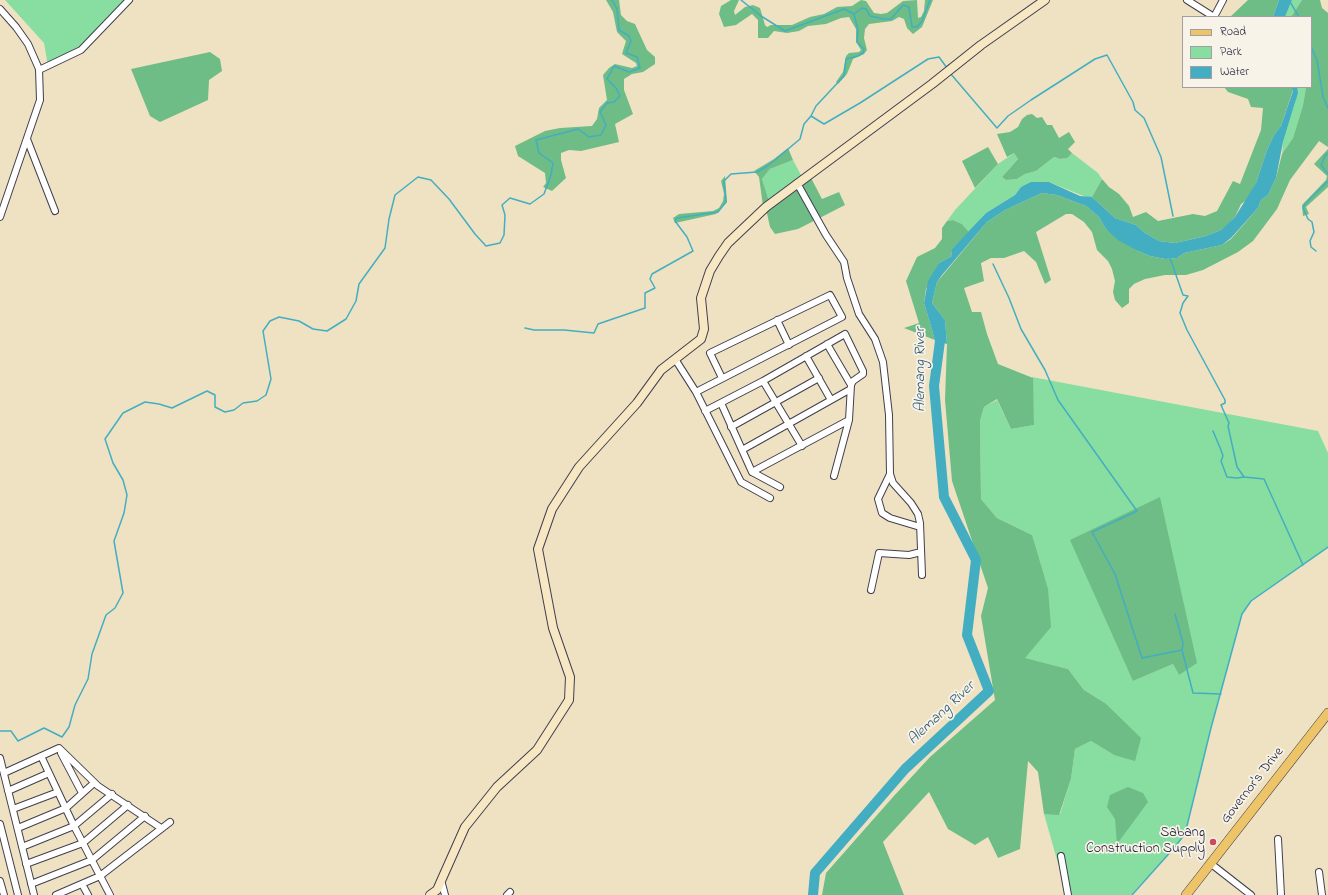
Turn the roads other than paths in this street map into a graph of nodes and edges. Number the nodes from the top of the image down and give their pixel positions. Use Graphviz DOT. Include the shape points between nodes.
graph roads {
  1 [pos="129,0"];
  2 [pos="1045,0"];
  3 [pos="1186,0"];
  4 [pos="1223,0"];
  5 [pos="0,9"];
  6 [pos="1212,16"];
  7 [pos="1215,16"];
  8 [pos="39,70"];
  9 [pos="27,139"];
  10 [pos="797,183"];
  11 [pos="55,211"];
  12 [pos="0,217"];
  13 [pos="777,320"];
  14 [pos="789,344"];
  15 [pos="827,344"];
  16 [pos="806,356"];
  17 [pos="674,359"];
  18 [pos="722,378"];
  19 [pos="819,378"];
  20 [pos="763,381"];
  21 [pos="850,387"];
  22 [pos="696,392"];
  23 [pos="831,400"];
  24 [pos="776,402"];
  25 [pos="721,403"];
  26 [pos="705,411"];
  27 [pos="849,420"];
  28 [pos="789,424"];
  29 [pos="731,427"];
  30 [pos="802,446"];
  31 [pos="742,450"];
  32 [pos="752,472"];
  33 [pos="890,474"];
  34 [pos="834,476"];
  35 [pos="780,487"];
  36 [pos="770,498"];
  37 [pos="920,527"];
  38 [pos="921,552"];
  39 [pos="922,575"];
  40 [pos="871,590"];
  41 [pos="1328,713"];
  42 [pos="59,748"];
  43 [pos="41,756"];
  44 [pos="0,758"];
  45 [pos="4,773"];
  46 [pos="49,773"];
  47 [pos="94,783"];
  48 [pos="8,791"];
  49 [pos="58,792"];
  50 [pos="82,793"];
  51 [pos="112,794"];
  52 [pos="128,805"];
  53 [pos="66,808"];
  54 [pos="13,809"];
  55 [pos="145,816"];
  56 [pos="170,822"];
  57 [pos="0,824"];
  58 [pos="74,826"];
  59 [pos="18,828"];
  60 [pos="161,828"];
  61 [pos="1278,839"];
  62 [pos="83,843"];
  63 [pos="22,847"];
  64 [pos="1061,856"];
  65 [pos="92,860"];
  66 [pos="1210,863"];
  67 [pos="26,864"];
  68 [pos="1319,872"];
  69 [pos="100,876"];
  70 [pos="441,880"];
  71 [pos="0,881"];
  72 [pos="32,884"];
  73 [pos="82,884"];
  74 [pos="2,892"];
  75 [pos="66,893"];
  76 [pos="1191,893"];
  77 [pos="18,895"];
  78 [pos="34,895"];
  79 [pos="56,895"];
  80 [pos="88,895"];
  81 [pos="110,895"];
  82 [pos="430,895"];
  83 [pos="445,895"];
  84 [pos="1068,895"];
  85 [pos="1251,895"];
  86 [pos="1281,895"];
  87 [pos="1322,895"];
  1 -- 8 [label="street" via="81,50"];
  2 -- 10 [label="street"];
  3 -- 6 [label="street"];
  4 -- 7 [label="street"];
  5 -- 8 [label="street" via="28,44"];
  8 -- 9 [label="street" via="40,100"];
  9 -- 11 [label="street"];
  9 -- 12 [label="street"];
  10 -- 17 [label="street" via="766,207 728,243 710,271 701,298 703,335"];
  10 -- 33 [label="street" via="844,262 859,314 875,339 881,357 889,415"];
  13 -- 14 [label="street"];
  13 -- 14 [label="street" via="830,295 842,317"];
  13 -- 18 [label="street" via="710,353"];
  14 -- 18 [label="street"];
  15 -- 16 [label="street"];
  15 -- 21 [label="street"];
  15 -- 21 [label="street" via="845,334 864,371"];
  16 -- 19 [label="street"];
  16 -- 20 [label="street"];
  17 -- 22 [label="street"];
  17 -- 70 [label="street" via="661,370 637,403 579,467 552,509 538,549 553,628 570,676 569,700 537,750 497,787 465,827"];
  18 -- 22 [label="street"];
  19 -- 23 [label="street"];
  19 -- 24 [label="street"];
  20 -- 24 [label="street"];
  20 -- 25 [label="street"];
  21 -- 23 [label="street"];
  21 -- 27 [label="street"];
  22 -- 26 [label="street"];
  23 -- 28 [label="street"];
  24 -- 28 [label="street"];
  24 -- 29 [label="street"];
  25 -- 26 [label="street"];
  25 -- 29 [label="street"];
  26 -- 36 [label="street" via="741,482"];
  27 -- 30 [label="street"];
  27 -- 34 [label="street"];
  28 -- 30 [label="street"];
  28 -- 31 [label="street"];
  29 -- 31 [label="street"];
  30 -- 32 [label="street"];
  31 -- 32 [label="street"];
  32 -- 35 [label="street"];
  33 -- 37 [label="street" via="893,483 916,510"];
  33 -- 37 [label="street" via="878,499 882,513"];
  37 -- 38 [label="street"];
  38 -- 39 [label="street"];
  38 -- 40 [label="street" via="909,555 879,553"];
  41 -- 66 [label="main road, Governor's Drive"];
  42 -- 43 [label="street"];
  42 -- 47 [label="street"];
  42 -- 50 [label="street"];
  43 -- 45 [label="street"];
  43 -- 46 [label="street"];
  44 -- 45 [label="street"];
  45 -- 48 [label="street"];
  46 -- 48 [label="street"];
  46 -- 49 [label="street"];
  47 -- 50 [label="street"];
  47 -- 51 [label="street"];
  48 -- 54 [label="street"];
  49 -- 53 [label="street"];
  49 -- 54 [label="street"];
  50 -- 53 [label="street"];
  51 -- 52 [label="street"];
  51 -- 58 [label="street"];
  52 -- 55 [label="street"];
  52 -- 62 [label="street"];
  53 -- 58 [label="street"];
  53 -- 59 [label="street"];
  54 -- 59 [label="street"];
  55 -- 60 [label="street"];
  55 -- 65 [label="street"];
  56 -- 60 [label="street"];
  57 -- 77 [label="street"];
  58 -- 62 [label="street"];
  58 -- 63 [label="street"];
  59 -- 63 [label="street"];
  60 -- 69 [label="street"];
  61 -- 86 [label="street"];
  62 -- 65 [label="street"];
  62 -- 67 [label="street"];
  63 -- 67 [label="street"];
  64 -- 84 [label="street"];
  65 -- 69 [label="street"];
  65 -- 72 [label="street"];
  66 -- 76 [label="main road, Governor's Drive"];
  66 -- 85 [label="street"];
  67 -- 72 [label="street"];
  68 -- 87 [label="street"];
  69 -- 73 [label="street"];
  69 -- 81 [label="street"];
  70 -- 82 [label="street" via="437,890"];
  70 -- 83 [label="street"];
  71 -- 74 [label="street"];
  72 -- 78 [label="street"];
  73 -- 75 [label="street"];
  73 -- 80 [label="street"];
  75 -- 79 [label="street"];
}
